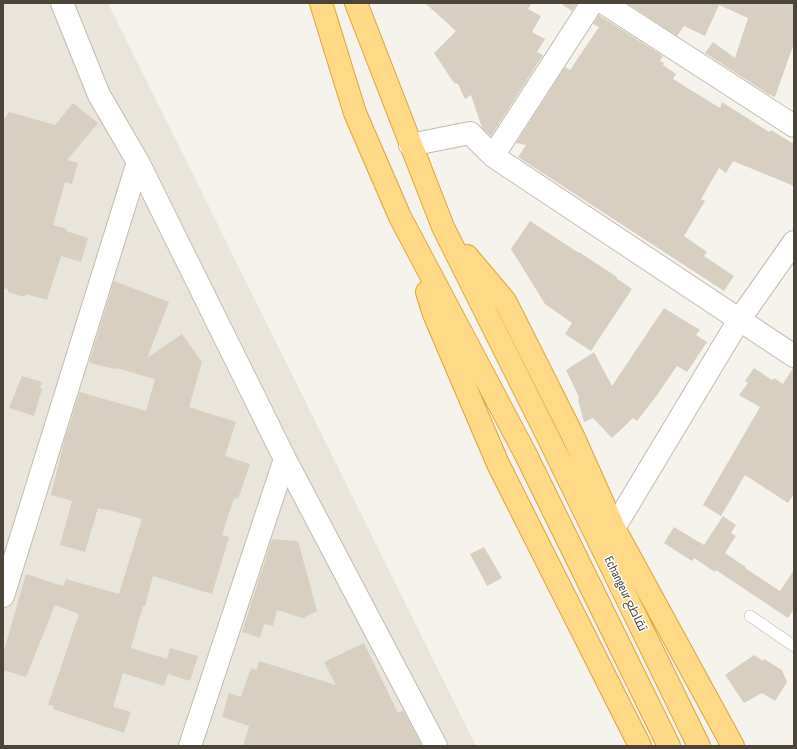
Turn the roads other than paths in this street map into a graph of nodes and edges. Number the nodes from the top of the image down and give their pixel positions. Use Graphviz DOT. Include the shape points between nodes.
graph roads {
  1 [pos="62,3"];
  2 [pos="321,3"];
  3 [pos="356,3"];
  4 [pos="592,3"];
  5 [pos="604,3"];
  6 [pos="794,126"];
  7 [pos="410,145"];
  8 [pos="493,156"];
  9 [pos="138,162"];
  10 [pos="400,217"];
  11 [pos="443,227"];
  12 [pos="794,242"];
  13 [pos="739,320"];
  14 [pos="794,356"];
  15 [pos="285,459"];
  16 [pos="614,528"];
  17 [pos="3,596"];
  18 [pos="750,616"];
  19 [pos="794,646"];
  20 [pos="190,746"];
  21 [pos="436,746"];
  22 [pos="640,746"];
  23 [pos="669,746"];
  24 [pos="700,746"];
  25 [pos="733,746"];
  1 -- 9 [label="street" via="99,95"];
  2 -- 10 [label="highway" via="356,113"];
  3 -- 7 [label="highway"];
  4 -- 8 [label="street"];
  5 -- 6 [label="street"];
  7 -- 8 [label="street" via="470,134"];
  7 -- 11 [label="highway"];
  8 -- 13 [label="street"];
  9 -- 15 [label="street"];
  9 -- 17 [label="street"];
  10 -- 22 [label="highway" via="434,314 498,464"];
  10 -- 23 [label="highway, Echangeur تقاطع" via="525,453"];
  11 -- 16 [label="highway" via="505,301 573,436"];
  11 -- 24 [label="highway, Echangeur تقاطع"];
  12 -- 13 [label="street"];
  13 -- 14 [label="street"];
  13 -- 16 [label="street"];
  15 -- 20 [label="street"];
  15 -- 21 [label="street"];
  16 -- 25 [label="highway"];
  18 -- 19 [label="lane"];
}
